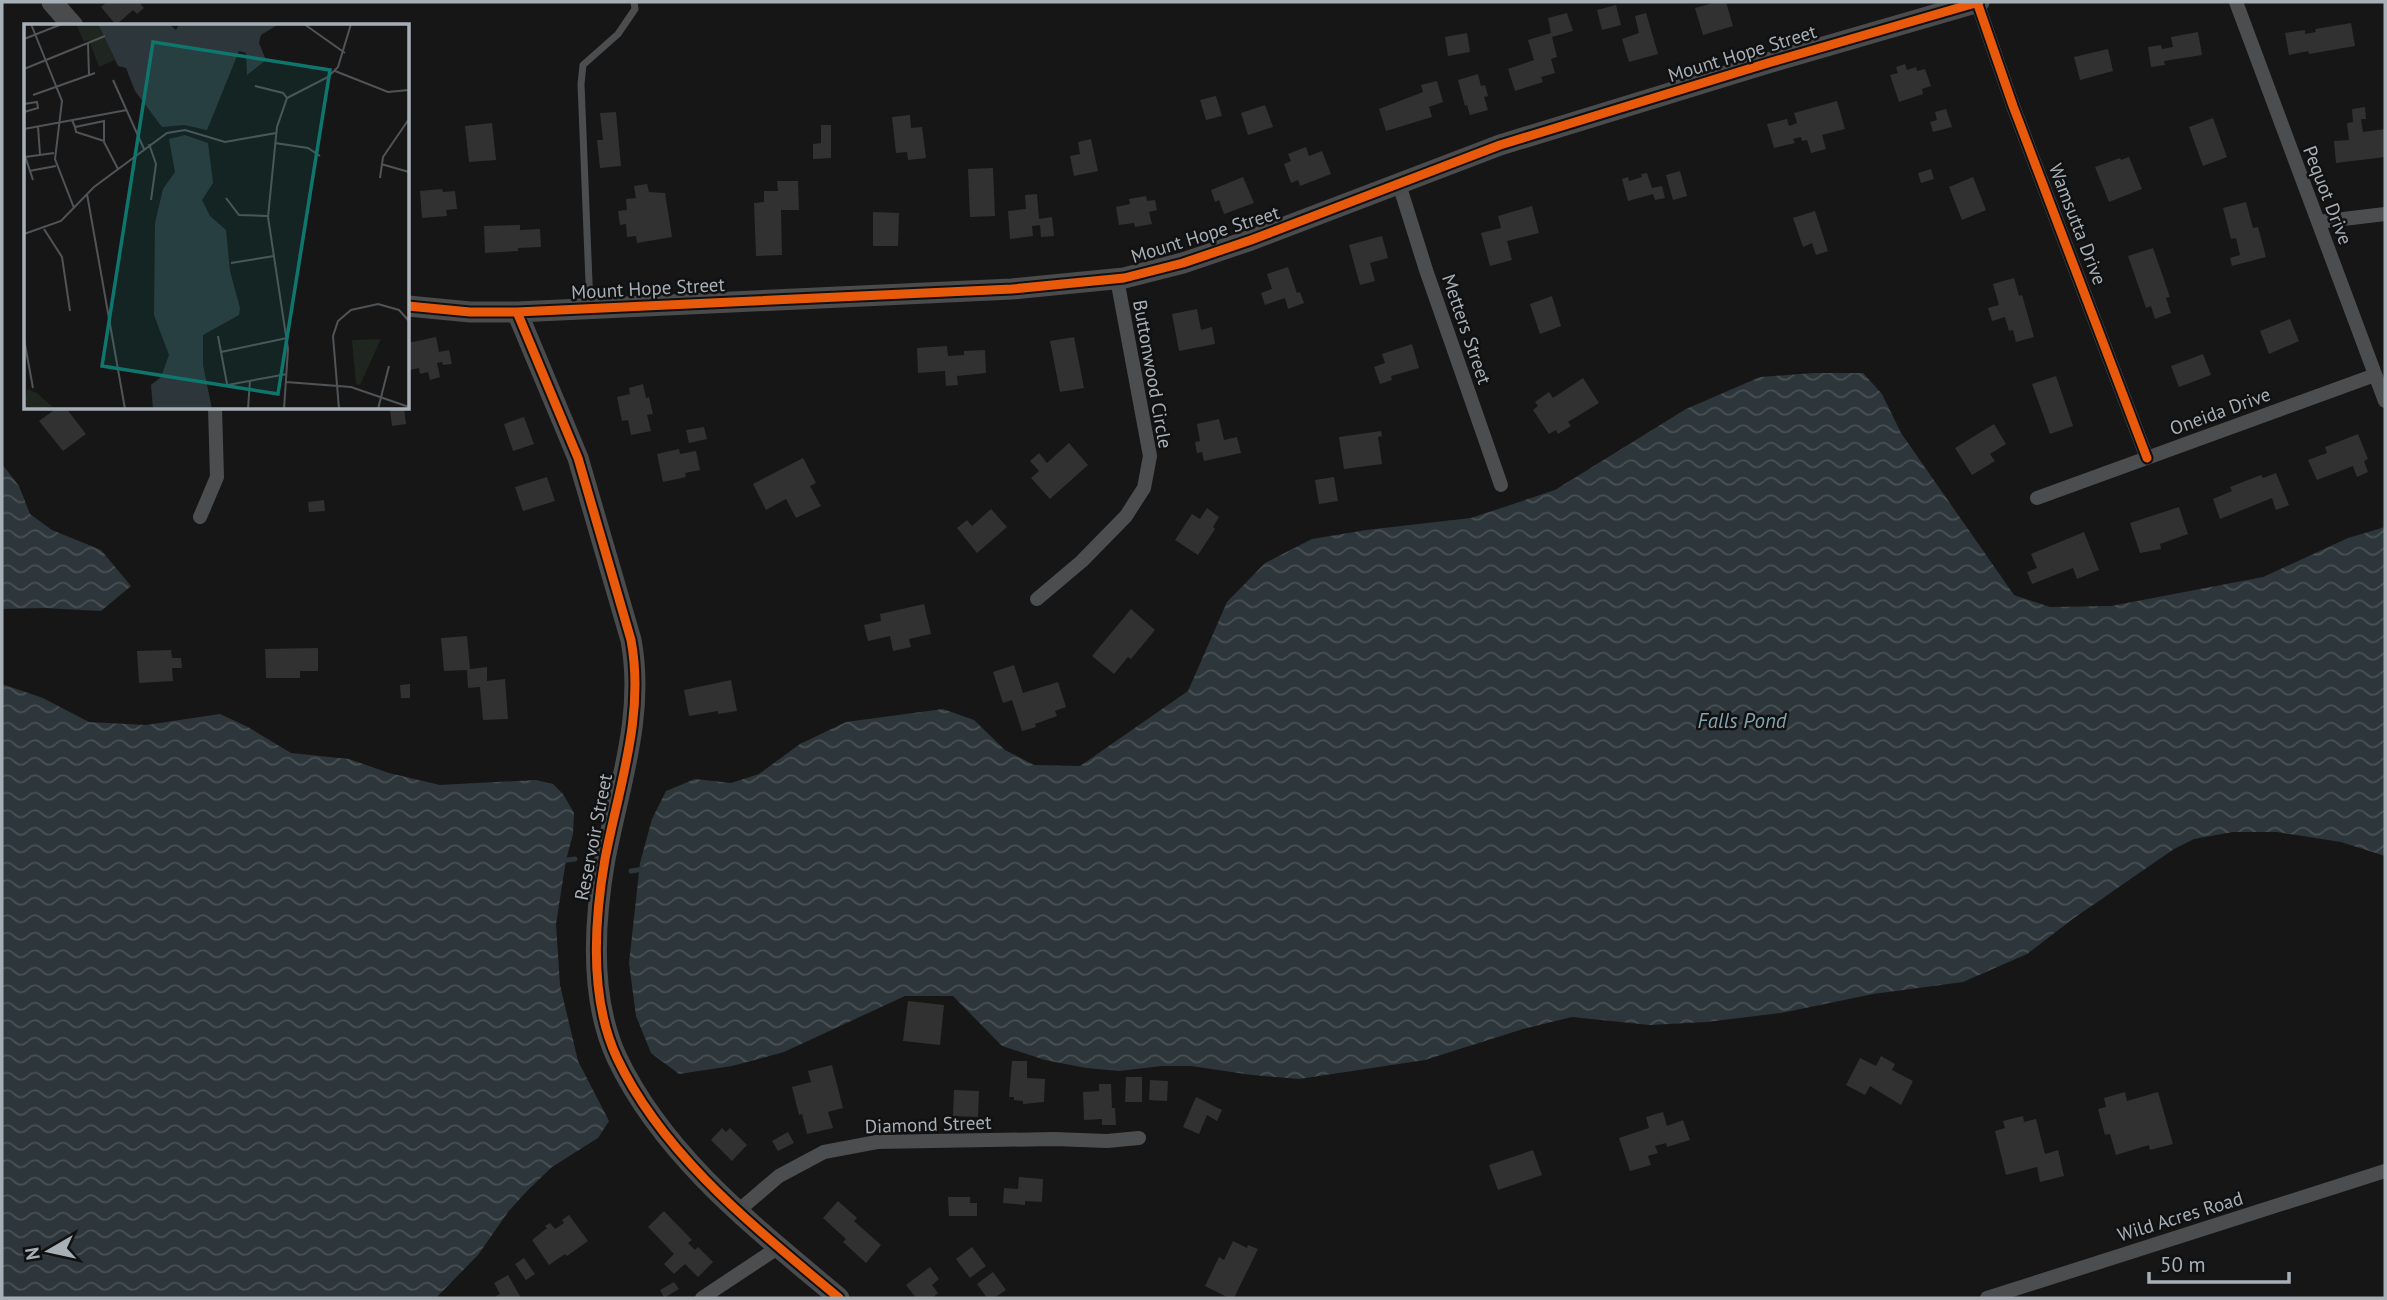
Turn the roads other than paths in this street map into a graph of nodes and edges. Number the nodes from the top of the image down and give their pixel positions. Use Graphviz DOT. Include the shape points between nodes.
graph roads {
  1 [pos="52,2"];
  2 [pos="634,2"];
  3 [pos="1978,2"];
  4 [pos="2236,2"];
  5 [pos="71,24"];
  6 [pos="1399,184"];
  7 [pos="2385,214"];
  8 [pos="2318,222"];
  9 [pos="1117,279"];
  10 [pos="410,306"];
  11 [pos="590,308"];
  12 [pos="517,312"];
  13 [pos="2375,375"];
  14 [pos="2385,401"];
  15 [pos="215,410"];
  16 [pos="2147,458"];
  17 [pos="1501,485"];
  18 [pos="2037,498"];
  19 [pos="200,517"];
  20 [pos="1037,599"];
  21 [pos="1139,1138"];
  22 [pos="2385,1171"];
  23 [pos="738,1211"];
  24 [pos="779,1247"];
  25 [pos="702,1298"];
  26 [pos="839,1298"];
  27 [pos="1987,1298"];
  1 -- 5 [label="street"];
  2 -- 11 [label="lane" via="635,9 618,34 583,65"];
  3 -- 6 [label="street, Mount Hope Street" via="1500,145"];
  3 -- 16 [label="street, Wamsutta Drive"];
  4 -- 8 [label="street, Pequot Drive"];
  6 -- 9 [label="street, Mount Hope Street" via="1183,264"];
  6 -- 17 [label="street, Metters Street"];
  7 -- 8 [label="street"];
  8 -- 13 [label="street, Pequot Drive"];
  9 -- 11 [label="street, Mount Hope Street" via="1012,289"];
  9 -- 20 [label="street, Buttonwood Circle" via="1150,456 1144,488 1126,516"];
  10 -- 12 [label="street, Mount Hope Street"];
  11 -- 12 [label="street, Mount Hope Street"];
  12 -- 23 [label="street, Reservoir Street" via="578,458 636,666 636,706 596,911 596,968 604,1017 616,1056 640,1099 679,1150"];
  13 -- 14 [label="street, Pequot Drive"];
  13 -- 16 [label="street, Oneida Drive"];
  15 -- 19 [label="street" via="217,477"];
  16 -- 18 [label="street, Oneida Drive"];
  21 -- 23 [label="street, Diamond Street" via="877,1142 824,1152 779,1176"];
  22 -- 27 [label="street, Wild Acres Road"];
  23 -- 24 [label="street, Reservoir Street"];
  24 -- 25 [label="street"];
  24 -- 26 [label="street, Reservoir Street"];
}
